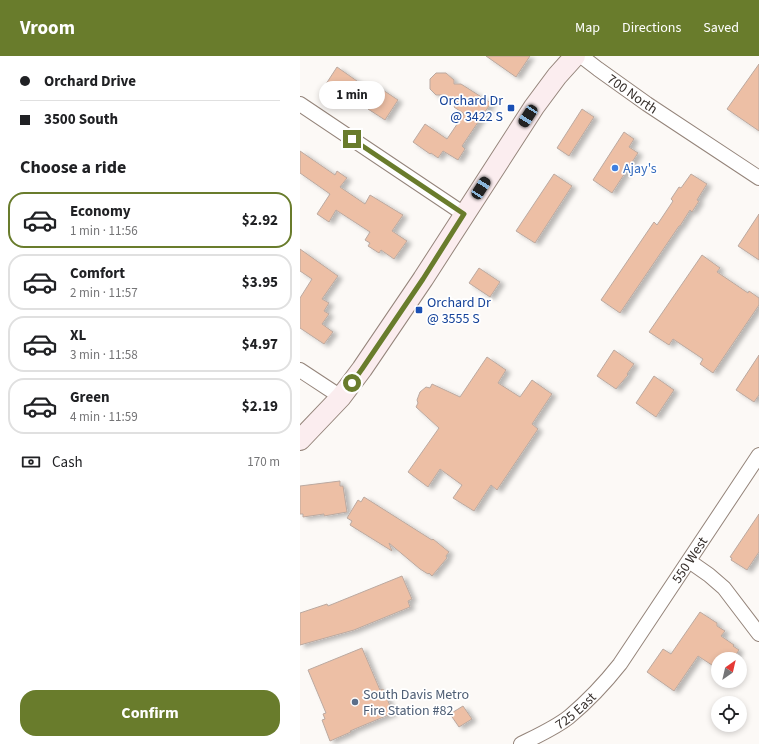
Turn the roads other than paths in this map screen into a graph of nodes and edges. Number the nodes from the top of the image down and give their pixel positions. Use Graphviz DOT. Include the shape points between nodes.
graph roads {
  1 [pos="576,56"];
  2 [pos="581,56"];
  3 [pos="300,104"];
  4 [pos="759,178"];
  5 [pos="464,214"];
  6 [pos="300,370"];
  7 [pos="340,397"];
  8 [pos="300,440"];
  9 [pos="759,455"];
  10 [pos="689,561"];
  11 [pos="759,634"];
  12 [pos="620,664"];
  13 [pos="520,744"];
  1 -- 5 [label="main road" via="534,107"];
  2 -- 4 [label="street, 700 North"];
  3 -- 5 [label="street"];
  5 -- 7 [label="main road" via="423,279"];
  6 -- 7 [label="street"];
  7 -- 8 [label="main road"];
  9 -- 10 [label="street, 550 West"];
  10 -- 11 [label="street" via="724,588"];
  10 -- 12 [label="street, 550 West"];
  12 -- 13 [label="street, 725 East" via="607,681 568,717"];
}
